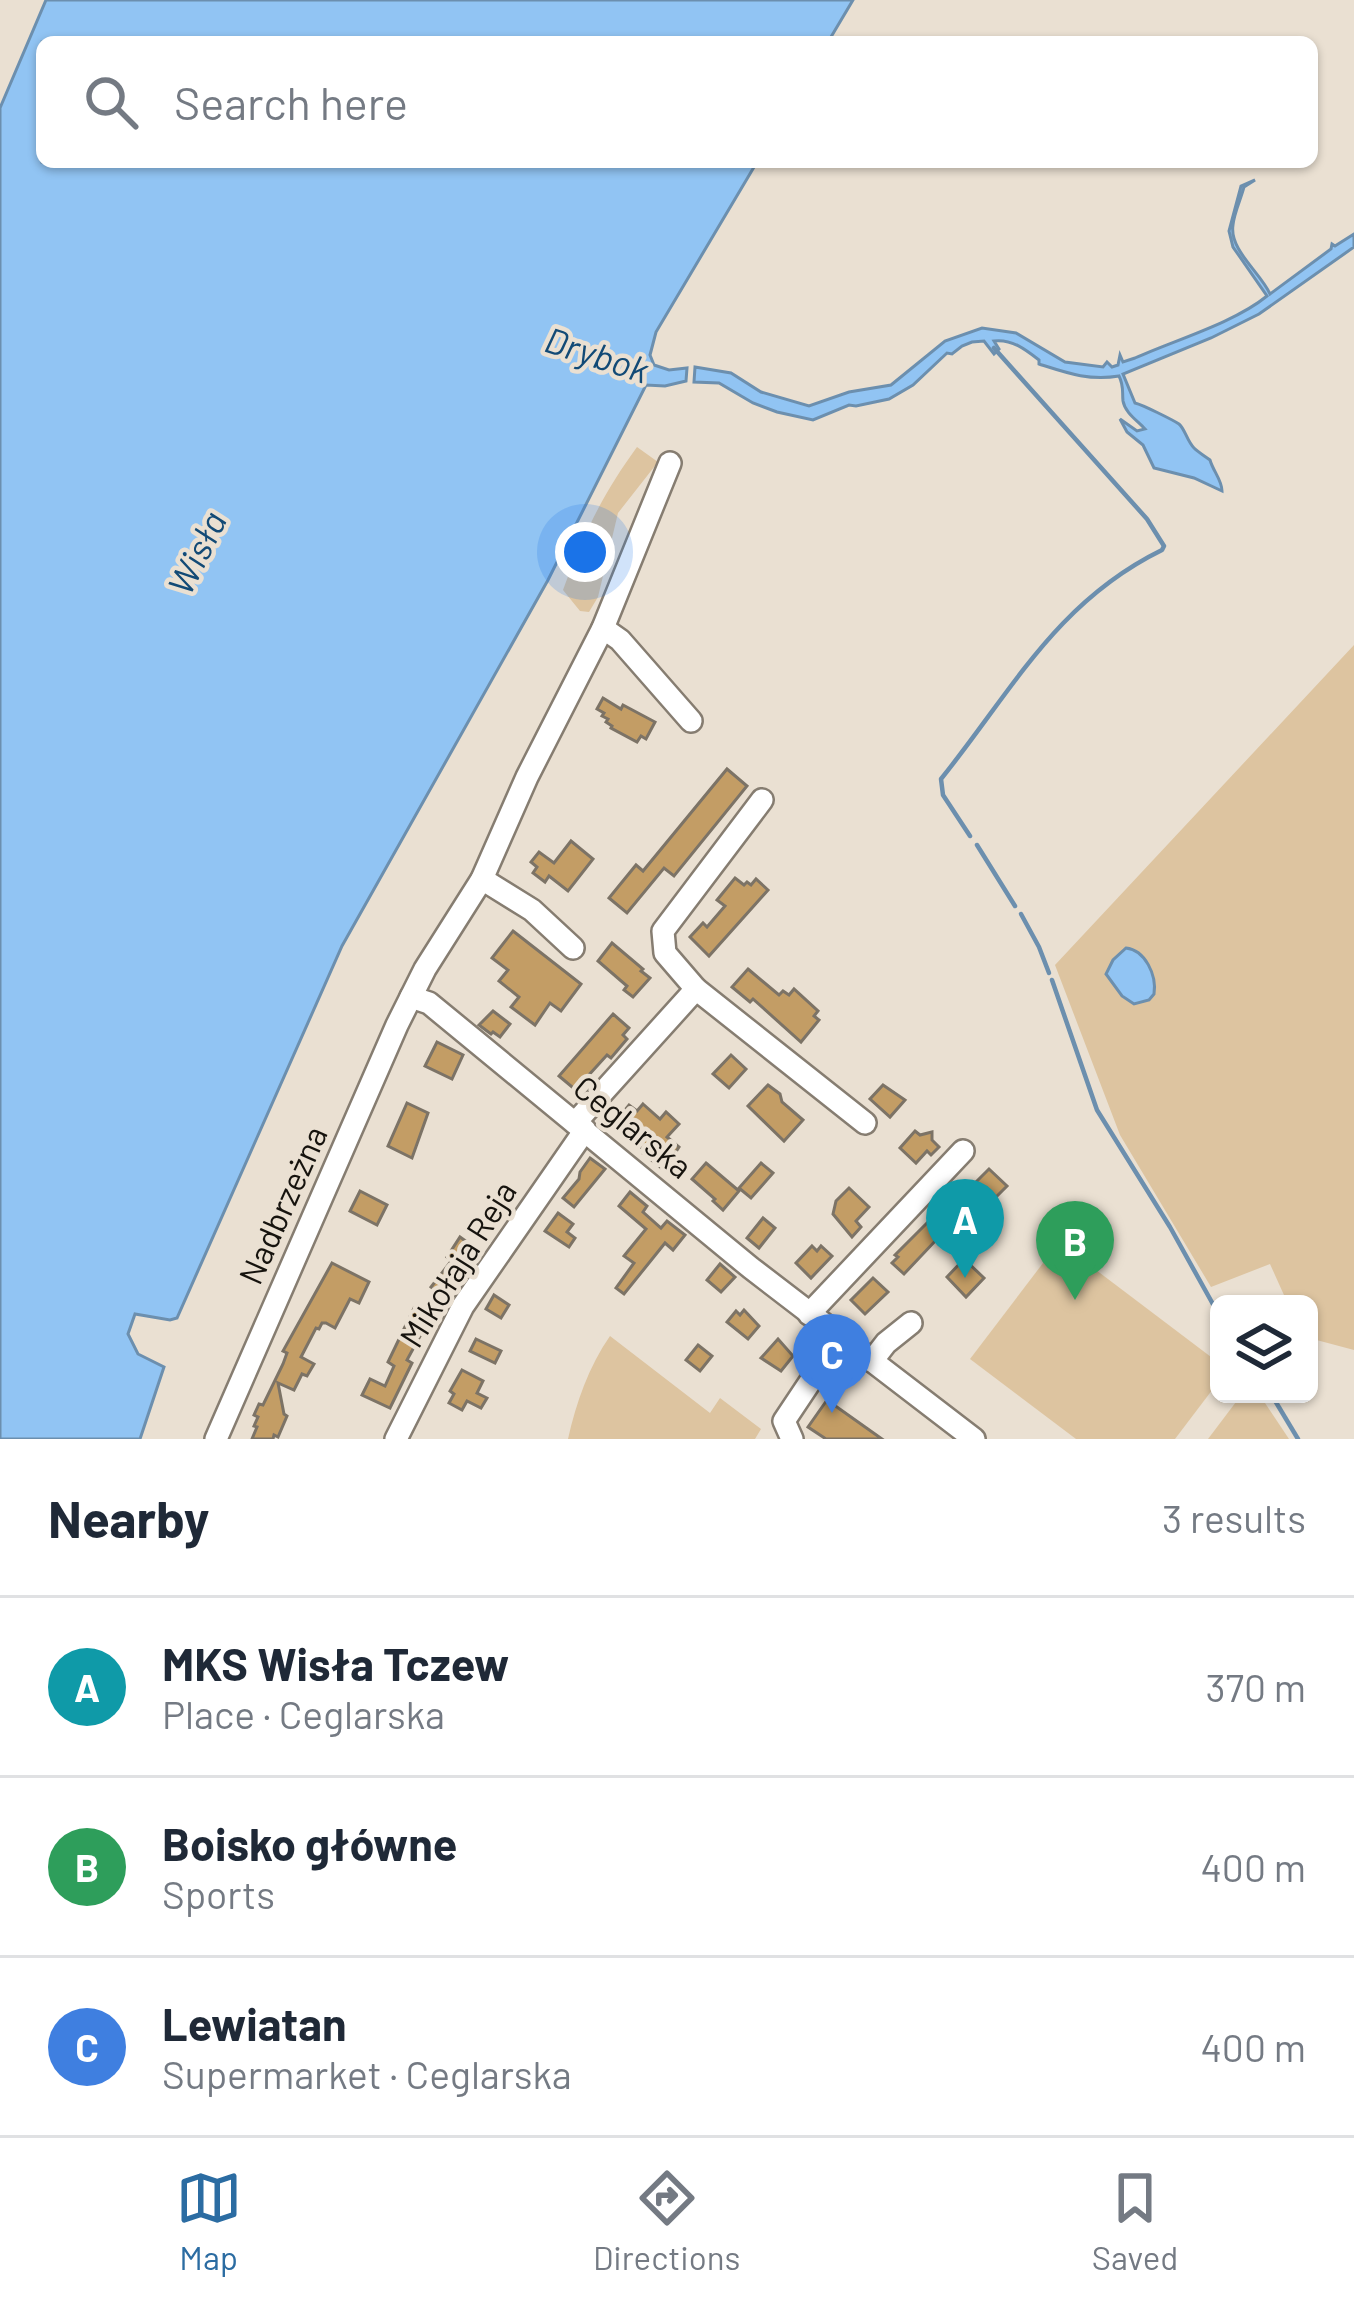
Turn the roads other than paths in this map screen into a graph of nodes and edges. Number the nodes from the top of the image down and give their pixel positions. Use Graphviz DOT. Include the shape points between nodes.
graph roads {
  1 [pos="670,463"];
  2 [pos="603,628"];
  3 [pos="692,721"];
  4 [pos="762,800"];
  5 [pos="482,879"];
  6 [pos="573,948"];
  7 [pos="695,989"];
  8 [pos="411,997"];
  9 [pos="865,1123"];
  10 [pos="580,1126"];
  11 [pos="963,1151"];
  12 [pos="809,1314"];
  13 [pos="910,1323"];
  14 [pos="840,1337"];
  15 [pos="872,1360"];
  16 [pos="945,1430"];
  17 [pos="216,1439"];
  18 [pos="396,1439"];
  19 [pos="792,1439"];
  20 [pos="974,1439"];
  1 -- 2 [label="street, Nadbrzeżna"];
  2 -- 3 [label="street"];
  2 -- 5 [label="street, Nadbrzeżna"];
  4 -- 7 [label="street" via="663,931 664,953"];
  5 -- 6 [label="street"];
  5 -- 8 [label="street, Nadbrzeżna"];
  7 -- 9 [label="street"];
  7 -- 10 [label="street, Mikołaja Reja"];
  8 -- 10 [label="street, Ceglarska"];
  8 -- 17 [label="street, Nadbrzeżna"];
  10 -- 12 [label="street, Ceglarska"];
  10 -- 18 [label="street, Mikołaja Reja" via="463,1306"];
  11 -- 12 [label="street"];
  12 -- 14 [label="street, Ceglarska"];
  13 -- 15 [label="street"];
  14 -- 15 [label="street, Ceglarska"];
  14 -- 19 [label="street" via="784,1421"];
  15 -- 16 [label="street, Ceglarska"];
  16 -- 20 [label="street, Ceglarska"];
}
